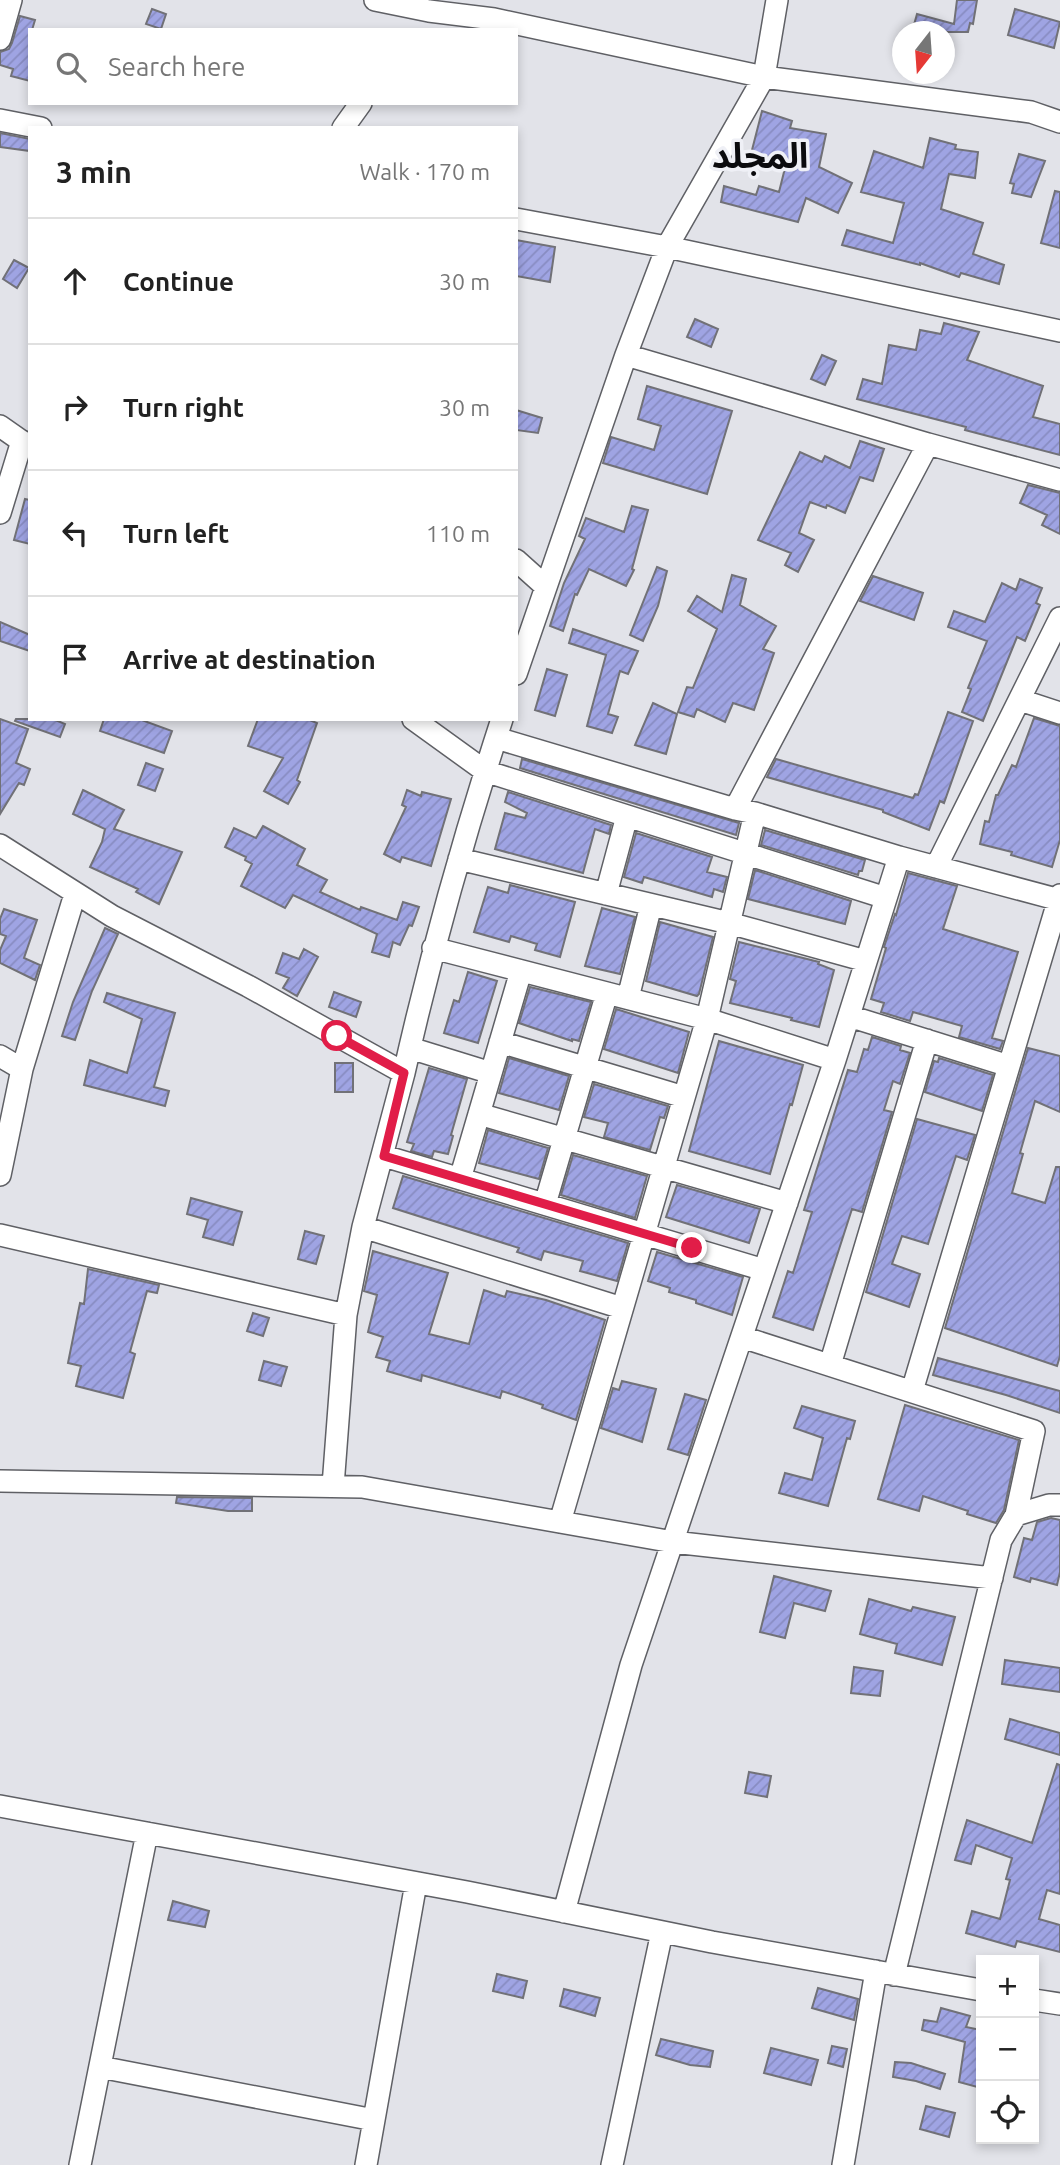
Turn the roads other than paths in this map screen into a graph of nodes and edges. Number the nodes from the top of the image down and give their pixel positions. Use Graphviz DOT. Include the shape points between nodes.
graph roads {
  1 [pos="11,0"];
  2 [pos="375,0"];
  3 [pos="777,0"];
  4 [pos="495,10"];
  5 [pos="429,11"];
  6 [pos="417,28"];
  7 [pos="0,39"];
  8 [pos="764,77"];
  9 [pos="360,105"];
  10 [pos="0,120"];
  11 [pos="1060,122"];
  12 [pos="31,126"];
  13 [pos="344,126"];
  14 [pos="518,219"];
  15 [pos="667,247"];
  16 [pos="1060,331"];
  17 [pos="626,355"];
  18 [pos="0,426"];
  19 [pos="26,444"];
  20 [pos="928,444"];
  21 [pos="1060,481"];
  22 [pos="0,513"];
  23 [pos="518,562"];
  24 [pos="545,586"];
  25 [pos="1058,625"];
  26 [pos="518,668"];
  27 [pos="1020,700"];
  28 [pos="1060,713"];
  29 [pos="416,721"];
  30 [pos="499,729"];
  31 [pos="485,771"];
  32 [pos="745,811"];
  33 [pos="627,816"];
  34 [pos="0,845"];
  35 [pos="746,854"];
  36 [pos="899,857"];
  37 [pos="459,859"];
  38 [pos="936,867"];
  39 [pos="75,894"];
  40 [pos="606,894"];
  41 [pos="886,898"];
  42 [pos="1060,898"];
  43 [pos="651,905"];
  44 [pos="729,923"];
  45 [pos="433,948"];
  46 [pos="866,961"];
  47 [pos="521,971"];
  48 [pos="618,996"];
  49 [pos="849,1016"];
  50 [pos="707,1019"];
  51 [pos="927,1040"];
  52 [pos="500,1042"];
  53 [pos="410,1048"];
  54 [pos="0,1056"];
  55 [pos="835,1060"];
  56 [pos="1009,1066"];
  57 [pos="586,1067"];
  58 [pos="22,1069"];
  59 [pos="404,1073"];
  60 [pos="491,1073"];
  61 [pos="684,1097"];
  62 [pos="479,1114"];
  63 [pos="565,1138"];
  64 [pos="384,1156"];
  65 [pos="663,1167"];
  66 [pos="0,1175"];
  67 [pos="460,1179"];
  68 [pos="787,1203"];
  69 [pos="545,1204"];
  70 [pos="363,1227"];
  71 [pos="644,1233"];
  72 [pos="0,1235"];
  73 [pos="764,1270"];
  74 [pos="622,1308"];
  75 [pos="346,1315"];
  76 [pos="742,1337"];
  77 [pos="830,1365"];
  78 [pos="912,1391"];
  79 [pos="0,1481"];
  80 [pos="333,1486"];
  81 [pos="1060,1505"];
  82 [pos="1016,1515"];
  83 [pos="560,1522"];
  84 [pos="673,1542"];
  85 [pos="992,1578"];
  86 [pos="0,1806"];
  87 [pos="146,1833"];
  88 [pos="416,1883"];
  89 [pos="564,1912"];
  90 [pos="662,1932"];
  91 [pos="885,1973"];
  92 [pos="976,1989"];
  93 [pos="1039,2001"];
  94 [pos="1060,2004"];
  95 [pos="100,2067"];
  96 [pos="374,2120"];
  97 [pos="80,2165"];
  98 [pos="366,2165"];
  99 [pos="612,2165"];
  100 [pos="843,2165"];
  1 -- 7 [label="street"];
  2 -- 5 [label="street"];
  3 -- 8 [label="street"];
  4 -- 5 [label="street"];
  4 -- 8 [label="street"];
  5 -- 6 [label="street"];
  8 -- 11 [label="street" via="1031,112"];
  8 -- 15 [label="street"];
  9 -- 13 [label="street"];
  10 -- 12 [label="street"];
  14 -- 15 [label="street"];
  15 -- 16 [label="street"];
  15 -- 17 [label="street"];
  17 -- 20 [label="street"];
  17 -- 24 [label="street"];
  18 -- 19 [label="street"];
  19 -- 22 [label="street"];
  20 -- 21 [label="street"];
  20 -- 32 [label="street"];
  23 -- 24 [label="street"];
  24 -- 26 [label="street"];
  25 -- 27 [label="street"];
  27 -- 28 [label="street"];
  27 -- 38 [label="street"];
  29 -- 31 [label="street"];
  30 -- 31 [label="street"];
  30 -- 32 [label="street"];
  31 -- 33 [label="street"];
  31 -- 37 [label="street"];
  32 -- 35 [label="street"];
  32 -- 36 [label="street"];
  33 -- 35 [label="street"];
  33 -- 40 [label="street"];
  34 -- 39 [label="street"];
  35 -- 41 [label="street"];
  35 -- 44 [label="street"];
  36 -- 38 [label="street"];
  36 -- 41 [label="street"];
  37 -- 40 [label="street"];
  37 -- 45 [label="street"];
  38 -- 42 [label="street"];
  39 -- 58 [label="street"];
  39 -- 59 [label="street"];
  40 -- 43 [label="street"];
  41 -- 46 [label="street"];
  42 -- 56 [label="street"];
  43 -- 44 [label="street"];
  43 -- 48 [label="street"];
  44 -- 46 [label="street"];
  44 -- 50 [label="street"];
  45 -- 47 [label="street"];
  45 -- 53 [label="street"];
  46 -- 49 [label="street"];
  47 -- 48 [label="street"];
  47 -- 52 [label="street"];
  48 -- 50 [label="street"];
  48 -- 57 [label="street"];
  49 -- 51 [label="street"];
  49 -- 55 [label="street"];
  50 -- 55 [label="street"];
  50 -- 61 [label="street"];
  51 -- 56 [label="street"];
  51 -- 77 [label="street"];
  52 -- 57 [label="street"];
  52 -- 60 [label="street"];
  53 -- 59 [label="street"];
  53 -- 60 [label="street"];
  54 -- 58 [label="street"];
  55 -- 68 [label="street"];
  56 -- 78 [label="street"];
  57 -- 61 [label="street"];
  57 -- 63 [label="street"];
  58 -- 66 [label="street"];
  59 -- 64 [label="street"];
  60 -- 62 [label="street"];
  61 -- 65 [label="street"];
  62 -- 63 [label="street"];
  62 -- 67 [label="street"];
  63 -- 65 [label="street"];
  63 -- 69 [label="street"];
  64 -- 67 [label="street"];
  64 -- 70 [label="street"];
  65 -- 68 [label="street"];
  65 -- 71 [label="street"];
  67 -- 69 [label="street"];
  68 -- 73 [label="street"];
  69 -- 71 [label="street"];
  70 -- 74 [label="street"];
  70 -- 75 [label="street"];
  71 -- 73 [label="street"];
  71 -- 74 [label="street"];
  72 -- 75 [label="street"];
  73 -- 76 [label="street"];
  74 -- 83 [label="street"];
  75 -- 80 [label="street"];
  76 -- 77 [label="street"];
  76 -- 84 [label="street"];
  77 -- 78 [label="street"];
  78 -- 82 [label="street" via="1034,1431"];
  79 -- 80 [label="street"];
  80 -- 83 [label="street" via="362,1487"];
  81 -- 82 [label="street"];
  82 -- 85 [label="street" via="1001,1540"];
  83 -- 84 [label="street"];
  84 -- 85 [label="street"];
  84 -- 89 [label="street" via="631,1665"];
  85 -- 91 [label="street"];
  86 -- 87 [label="street"];
  87 -- 88 [label="street"];
  87 -- 95 [label="street"];
  88 -- 89 [label="street"];
  88 -- 96 [label="street"];
  89 -- 90 [label="street"];
  90 -- 91 [label="street"];
  90 -- 99 [label="street"];
  91 -- 92 [label="street"];
  91 -- 100 [label="street"];
  93 -- 94 [label="street"];
  95 -- 96 [label="street"];
  95 -- 97 [label="street"];
  96 -- 98 [label="street"];
}
